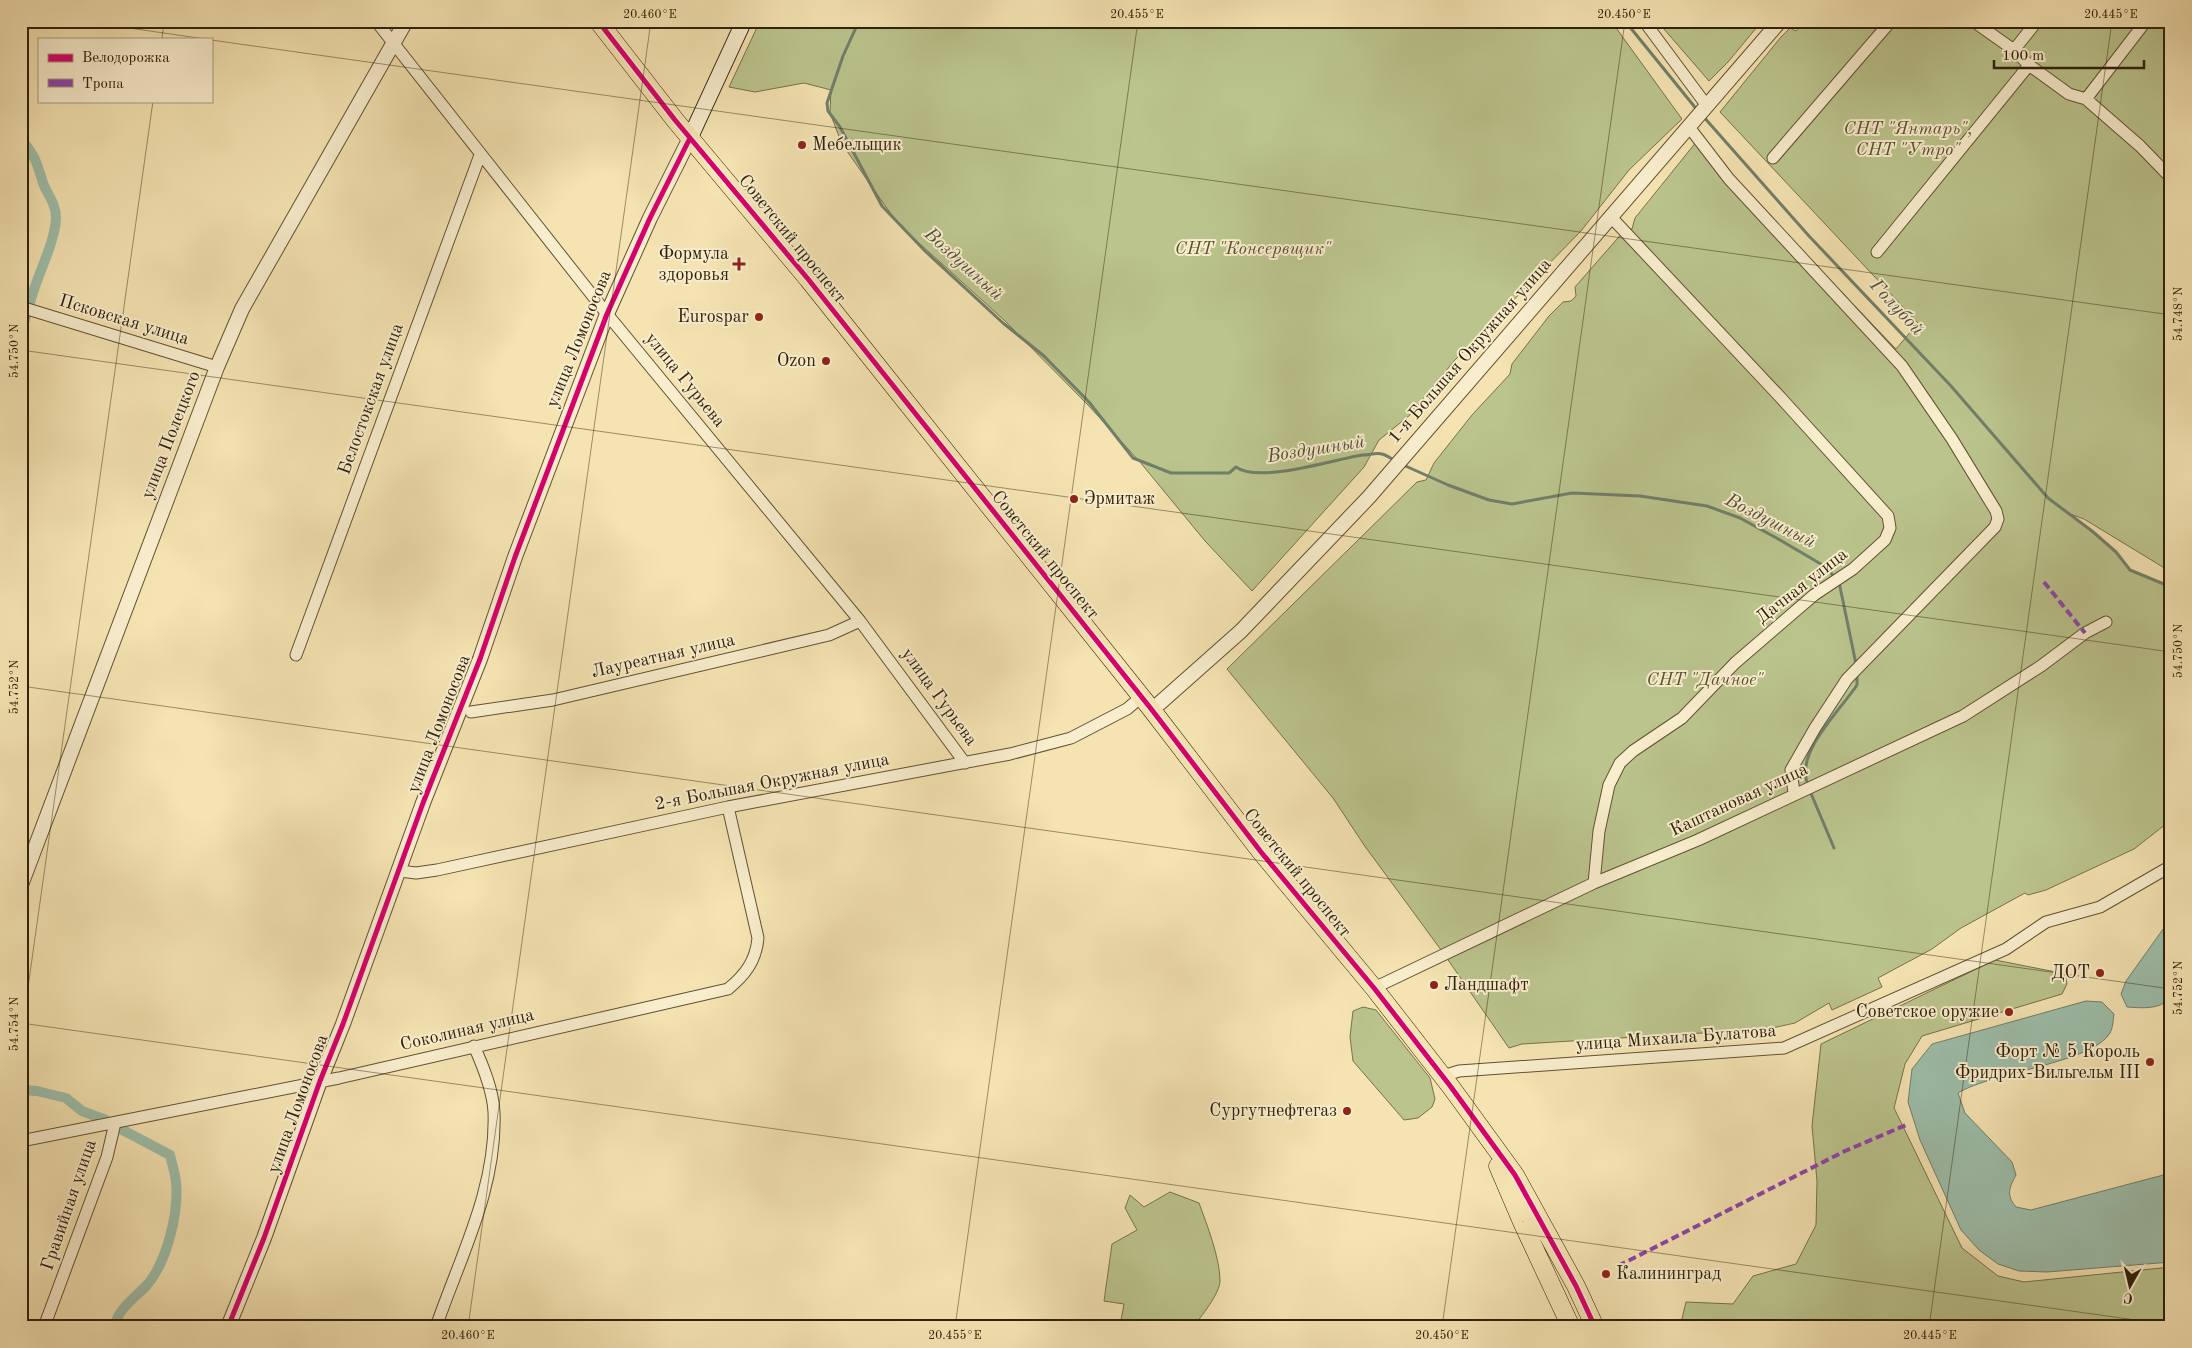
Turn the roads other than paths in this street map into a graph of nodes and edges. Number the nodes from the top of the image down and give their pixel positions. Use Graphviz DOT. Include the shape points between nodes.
graph roads {
  1 [pos="376,21"];
  2 [pos="406,21"];
  3 [pos="598,21"];
  4 [pos="744,21"];
  5 [pos="1644,21"];
  6 [pos="1780,21"];
  7 [pos="1891,21"];
  8 [pos="1973,21"];
  9 [pos="2037,21"];
  10 [pos="2146,21"];
  11 [pos="394,43"];
  12 [pos="2014,50"];
  13 [pos="2029,65"];
  14 [pos="2086,99"];
  15 [pos="1707,106"];
  16 [pos="1691,124"];
  17 [pos="690,138"];
  18 [pos="480,155"];
  19 [pos="1773,158"];
  20 [pos="2171,178"];
  21 [pos="1611,216"];
  22 [pos="1877,252"];
  23 [pos="21,307"];
  24 [pos="607,314"];
  25 [pos="217,367"];
  26 [pos="860,621"];
  27 [pos="2106,622"];
  28 [pos="296,655"];
  29 [pos="1146,704"];
  30 [pos="471,712"];
  31 [pos="965,763"];
  32 [pos="1794,793"];
  33 [pos="728,807"];
  34 [pos="2171,866"];
  35 [pos="400,871"];
  36 [pos="1594,883"];
  37 [pos="21,885"];
  38 [pos="1374,988"];
  39 [pos="474,1046"];
  40 [pos="1443,1076"];
  41 [pos="320,1080"];
  42 [pos="1468,1110"];
  43 [pos="114,1123"];
  44 [pos="21,1141"];
  45 [pos="44,1327"];
  46 [pos="228,1327"];
  47 [pos="436,1327"];
  48 [pos="1571,1327"];
  49 [pos="1595,1327"];
  1 -- 11 [label="street, улица Гурьева"];
  2 -- 11 [label="street, улица Полецкого"];
  3 -- 17 [label="main road, Советский проспект"];
  4 -- 17 [label="main road, улица Ломоносова"];
  5 -- 15 [label="street"];
  6 -- 15 [label="street, 1-я Большая Окружная улица"];
  7 -- 19 [label="street"];
  8 -- 12 [label="street"];
  9 -- 12 [label="street"];
  10 -- 14 [label="street"];
  11 -- 18 [label="street, улица Гурьева"];
  11 -- 25 [label="street, улица Полецкого" via="247,301"];
  12 -- 13 [label="street"];
  13 -- 14 [label="street" via="2069,94"];
  13 -- 22 [label="street"];
  14 -- 20 [label="street"];
  15 -- 16 [label="street, 1-я Большая Окружная улица"];
  16 -- 21 [label="street, 1-я Большая Окружная улица"];
  16 -- 32 [label="street" via="1729,179 1902,366 1952,439 1998,519 1995,527 1848,679 1791,770"];
  17 -- 24 [label="street, улица Ломоносова"];
  17 -- 29 [label="main road, Советский проспект" via="808,279"];
  18 -- 24 [label="street, улица Гурьева"];
  18 -- 28 [label="street, Белостокская улица"];
  21 -- 29 [label="street, 1-я Большая Окружная улица" via="1319,551 1241,631"];
  21 -- 36 [label="street, Дачная улица" via="1821,441 1888,516 1890,528 1885,540 1735,663 1682,718 1620,763 1609,785 1599,831"];
  23 -- 25 [label="street, Псковская улица"];
  24 -- 26 [label="street, улица Гурьева"];
  24 -- 35 [label="street, улица Ломоносова"];
  25 -- 37 [label="street, улица Полецкого"];
  26 -- 30 [label="street, Лауреатная улица" via="829,635 553,700"];
  26 -- 31 [label="street, улица Гурьева"];
  27 -- 32 [label="street, Каштановая улица" via="1963,716"];
  29 -- 31 [label="street, 2-я Большая Окружная улица" via="1071,738"];
  29 -- 38 [label="main road, Советский проспект" via="1261,852"];
  31 -- 33 [label="street, 2-я Большая Окружная улица"];
  32 -- 36 [label="street, Каштановая улица" via="1698,840"];
  33 -- 35 [label="street, 2-я Большая Окружная улица" via="437,870"];
  33 -- 39 [label="street, Соколиная улица" via="758,938 757,951 740,979 728,989"];
  34 -- 40 [label="street, улица Михаила Булатова" via="2100,907 2046,922 2006,949 1784,1048 1459,1072"];
  35 -- 41 [label="street, улица Ломоносова"];
  36 -- 38 [label="street, Каштановая улица"];
  38 -- 40 [label="main road, Советский проспект"];
  39 -- 41 [label="street, Соколиная улица"];
  39 -- 47 [label="street" via="494,1110 490,1167 479,1212"];
  40 -- 42 [label="main road, Советский проспект"];
  41 -- 43 [label="street, Соколиная улица"];
  41 -- 46 [label="street, улица Ломоносова" via="264,1238"];
  42 -- 48 [label="main road, Советский проспект" via="1488,1143"];
  42 -- 49 [label="main road, Советский проспект" via="1515,1175"];
  43 -- 44 [label="street, Соколиная улица"];
  43 -- 45 [label="street, Гравийная улица" via="107,1157"];
}
